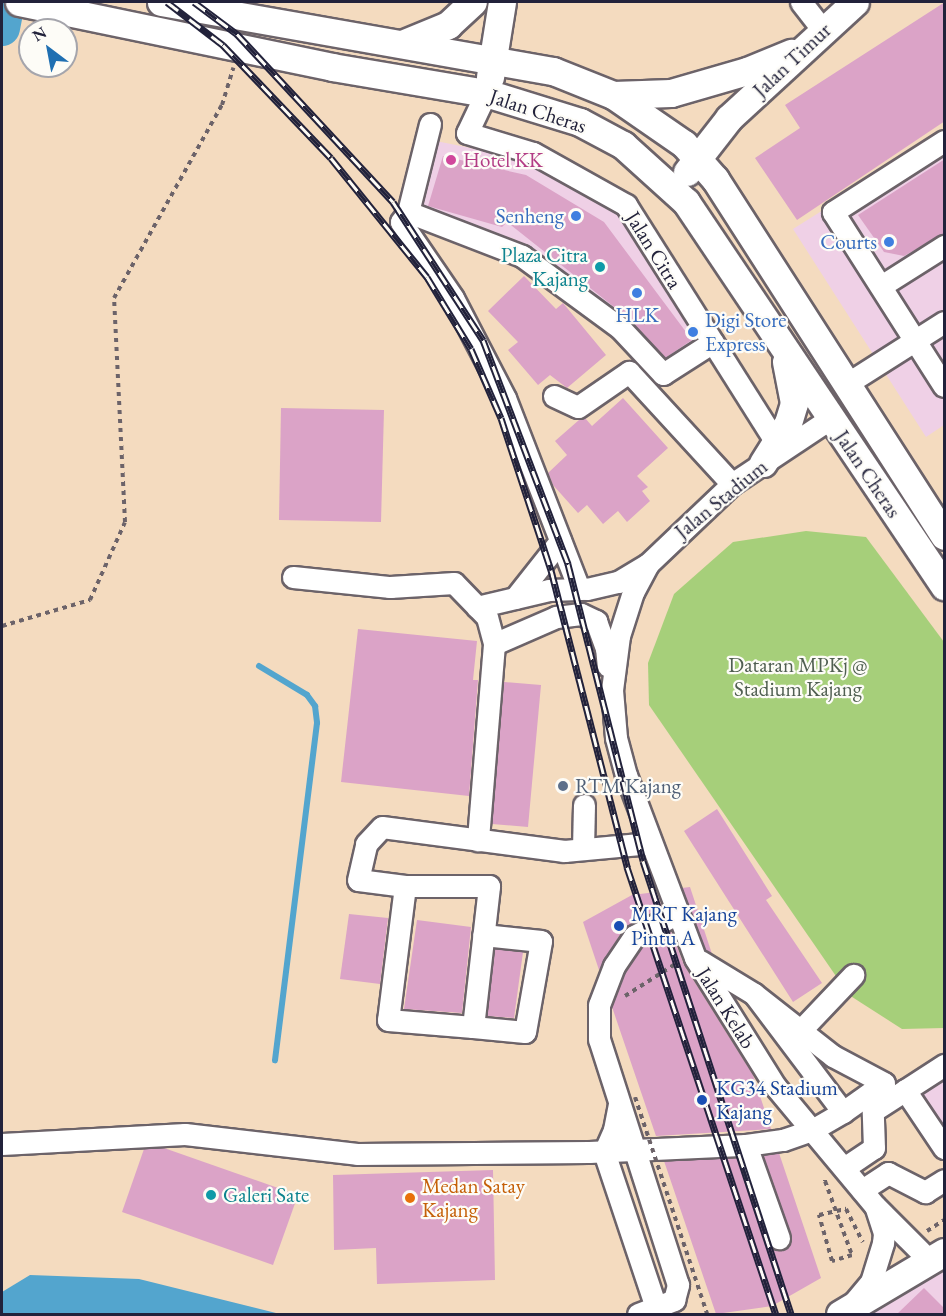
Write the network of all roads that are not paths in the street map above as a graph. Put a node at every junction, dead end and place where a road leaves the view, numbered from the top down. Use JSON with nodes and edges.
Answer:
{"nodes":[{"id":1,"x":161,"y":2,"type":"edge"},
{"id":2,"x":473,"y":2,"type":"edge"},
{"id":3,"x":502,"y":2,"type":"edge"},
{"id":4,"x":801,"y":2,"type":"edge"},
{"id":5,"x":855,"y":2,"type":"edge"},
{"id":6,"x":25,"y":3,"type":"edge"},
{"id":7,"x":816,"y":38,"type":"junction"},
{"id":8,"x":402,"y":44,"type":"junction"},
{"id":9,"x":493,"y":61,"type":"junction"},
{"id":10,"x":486,"y":93,"type":"junction"},
{"id":11,"x":613,"y":95,"type":"junction"},
{"id":12,"x":430,"y":124,"type":"dead end"},
{"id":13,"x":945,"y":141,"type":"edge"},
{"id":14,"x":692,"y":152,"type":"junction"},
{"id":15,"x":664,"y":180,"type":"junction"},
{"id":16,"x":408,"y":212,"type":"junction"},
{"id":17,"x":945,"y":246,"type":"edge"},
{"id":18,"x":881,"y":286,"type":"junction"},
{"id":19,"x":945,"y":322,"type":"edge"},
{"id":20,"x":915,"y":341,"type":"junction"},
{"id":21,"x":712,"y":342,"type":"junction"},
{"id":22,"x":781,"y":344,"type":"junction"},
{"id":23,"x":848,"y":383,"type":"junction"},
{"id":24,"x":945,"y":386,"type":"edge"},
{"id":25,"x":554,"y":396,"type":"dead end"},
{"id":26,"x":831,"y":418,"type":"junction"},
{"id":27,"x":770,"y":452,"type":"junction"},
{"id":28,"x":732,"y":484,"type":"junction"},
{"id":29,"x":945,"y":536,"type":"edge"},
{"id":30,"x":560,"y":541,"type":"junction"},
{"id":31,"x":648,"y":564,"type":"junction"},
{"id":32,"x":293,"y":578,"type":"dead end"},
{"id":33,"x":945,"y":586,"type":"edge"},
{"id":34,"x":579,"y":589,"type":"junction"},
{"id":35,"x":515,"y":598,"type":"junction"},
{"id":36,"x":477,"y":607,"type":"junction"},
{"id":37,"x":494,"y":644,"type":"junction"},
{"id":38,"x":612,"y":690,"type":"junction"},
{"id":39,"x":584,"y":806,"type":"dead end"},
{"id":40,"x":478,"y":840,"type":"junction"},
{"id":41,"x":651,"y":843,"type":"junction"},
{"id":42,"x":583,"y":849,"type":"junction"},
{"id":43,"x":405,"y":886,"type":"junction"},
{"id":44,"x":678,"y":913,"type":"junction"},
{"id":45,"x":483,"y":936,"type":"junction"},
{"id":46,"x":694,"y":955,"type":"junction"},
{"id":47,"x":853,"y":975,"type":"dead end"},
{"id":48,"x":754,"y":994,"type":"junction"},
{"id":49,"x":473,"y":1027,"type":"junction"},
{"id":50,"x":799,"y":1032,"type":"junction"},
{"id":51,"x":945,"y":1065,"type":"edge"},
{"id":52,"x":905,"y":1090,"type":"junction"},
{"id":53,"x":627,"y":1101,"type":"junction"},
{"id":54,"x":843,"y":1112,"type":"junction"},
{"id":55,"x":812,"y":1130,"type":"junction"},
{"id":56,"x":2,"y":1144,"type":"edge"},
{"id":57,"x":746,"y":1145,"type":"junction"},
{"id":58,"x":635,"y":1148,"type":"junction"},
{"id":59,"x":945,"y":1148,"type":"edge"},
{"id":60,"x":604,"y":1152,"type":"junction"},
{"id":61,"x":844,"y":1168,"type":"junction"},
{"id":62,"x":945,"y":1180,"type":"edge"},
{"id":63,"x":868,"y":1198,"type":"junction"},
{"id":64,"x":779,"y":1238,"type":"dead end"},
{"id":65,"x":940,"y":1263,"type":"edge"},
{"id":66,"x":647,"y":1311,"type":"edge"},
{"id":67,"x":845,"y":1311,"type":"edge"}],
"edges":[{"from":1,"to":8,"type":"main road","name":"Jalan Cheras"},
{"from":2,"to":8,"type":"main road"},
{"from":3,"to":9,"type":"main road"},
{"from":4,"to":7,"type":"street"},
{"from":5,"to":7,"type":"main road","name":"Jalan Timur"},
{"from":6,"to":10,"type":"main road","name":"Jalan Cheras"},
{"from":7,"to":11,"type":"main road"},
{"from":7,"to":14,"type":"main road","name":"Jalan Timur"},
{"from":8,"to":9,"type":"main road","name":"Jalan Cheras"},
{"from":9,"to":10,"type":"main road"},
{"from":9,"to":11,"type":"main road","name":"Jalan Cheras"},
{"from":10,"to":15,"type":"main road","name":"Jalan Cheras"},
{"from":10,"to":21,"type":"street","name":"Jalan Citra"},
{"from":11,"to":14,"type":"main road","name":"Jalan Cheras"},
{"from":12,"to":16,"type":"street"},
{"from":13,"to":18,"type":"street"},
{"from":14,"to":15,"type":"main road","name":"Jalan Timur"},
{"from":14,"to":23,"type":"main road","name":"Jalan Cheras"},
{"from":15,"to":22,"type":"main road","name":"Jalan Cheras"},
{"from":16,"to":21,"type":"street"},
{"from":16,"to":30,"type":"street"},
{"from":17,"to":18,"type":"street"},
{"from":18,"to":20,"type":"street"},
{"from":19,"to":20,"type":"street"},
{"from":20,"to":23,"type":"street"},
{"from":20,"to":24,"type":"street"},
{"from":21,"to":27,"type":"street","name":"Jalan Citra"},
{"from":22,"to":26,"type":"main road","name":"Jalan Cheras"},
{"from":22,"to":27,"type":"main road"},
{"from":23,"to":29,"type":"main road","name":"Jalan Cheras"},
{"from":25,"to":28,"type":"street"},
{"from":26,"to":27,"type":"street","name":"Jalan Stadium"},
{"from":26,"to":33,"type":"main road","name":"Jalan Cheras"},
{"from":27,"to":28,"type":"street","name":"Jalan Stadium"},
{"from":28,"to":31,"type":"street","name":"Jalan Stadium"},
{"from":30,"to":34,"type":"street"},
{"from":30,"to":35,"type":"street"},
{"from":31,"to":34,"type":"street"},
{"from":31,"to":38,"type":"street","name":"Jalan Stadium"},
{"from":32,"to":36,"type":"street"},
{"from":34,"to":35,"type":"street"},
{"from":35,"to":36,"type":"street"},
{"from":36,"to":37,"type":"street"},
{"from":37,"to":38,"type":"street"},
{"from":37,"to":40,"type":"street"},
{"from":38,"to":41,"type":"street","name":"Jalan Stadium"},
{"from":39,"to":42,"type":"street"},
{"from":40,"to":42,"type":"street"},
{"from":40,"to":43,"type":"street"},
{"from":41,"to":42,"type":"street"},
{"from":41,"to":44,"type":"street","name":"Jalan Kelab"},
{"from":43,"to":45,"type":"street"},
{"from":43,"to":49,"type":"street"},
{"from":44,"to":46,"type":"street","name":"Jalan Kelab"},
{"from":44,"to":53,"type":"street"},
{"from":45,"to":49,"type":"street"},
{"from":45,"to":49,"type":"street"},
{"from":46,"to":48,"type":"street"},
{"from":46,"to":55,"type":"street","name":"Jalan Kelab"},
{"from":47,"to":50,"type":"street"},
{"from":48,"to":50,"type":"street"},
{"from":48,"to":54,"type":"street"},
{"from":50,"to":54,"type":"street"},
{"from":51,"to":52,"type":"street"},
{"from":52,"to":59,"type":"street"},
{"from":52,"to":61,"type":"street"},
{"from":53,"to":58,"type":"street"},
{"from":53,"to":60,"type":"street"},
{"from":54,"to":55,"type":"street"},
{"from":55,"to":57,"type":"street"},
{"from":55,"to":61,"type":"street","name":"Jalan Kelab"},
{"from":56,"to":60,"type":"street"},
{"from":57,"to":58,"type":"street"},
{"from":57,"to":64,"type":"street"},
{"from":58,"to":60,"type":"street"},
{"from":58,"to":66,"type":"street"},
{"from":60,"to":66,"type":"street"},
{"from":61,"to":63,"type":"street","name":"Jalan Kelab"},
{"from":62,"to":63,"type":"street"},
{"from":63,"to":65,"type":"street","name":"Jalan Kelab"},
{"from":63,"to":67,"type":"street"},
{"from":65,"to":67,"type":"main road"}]}
